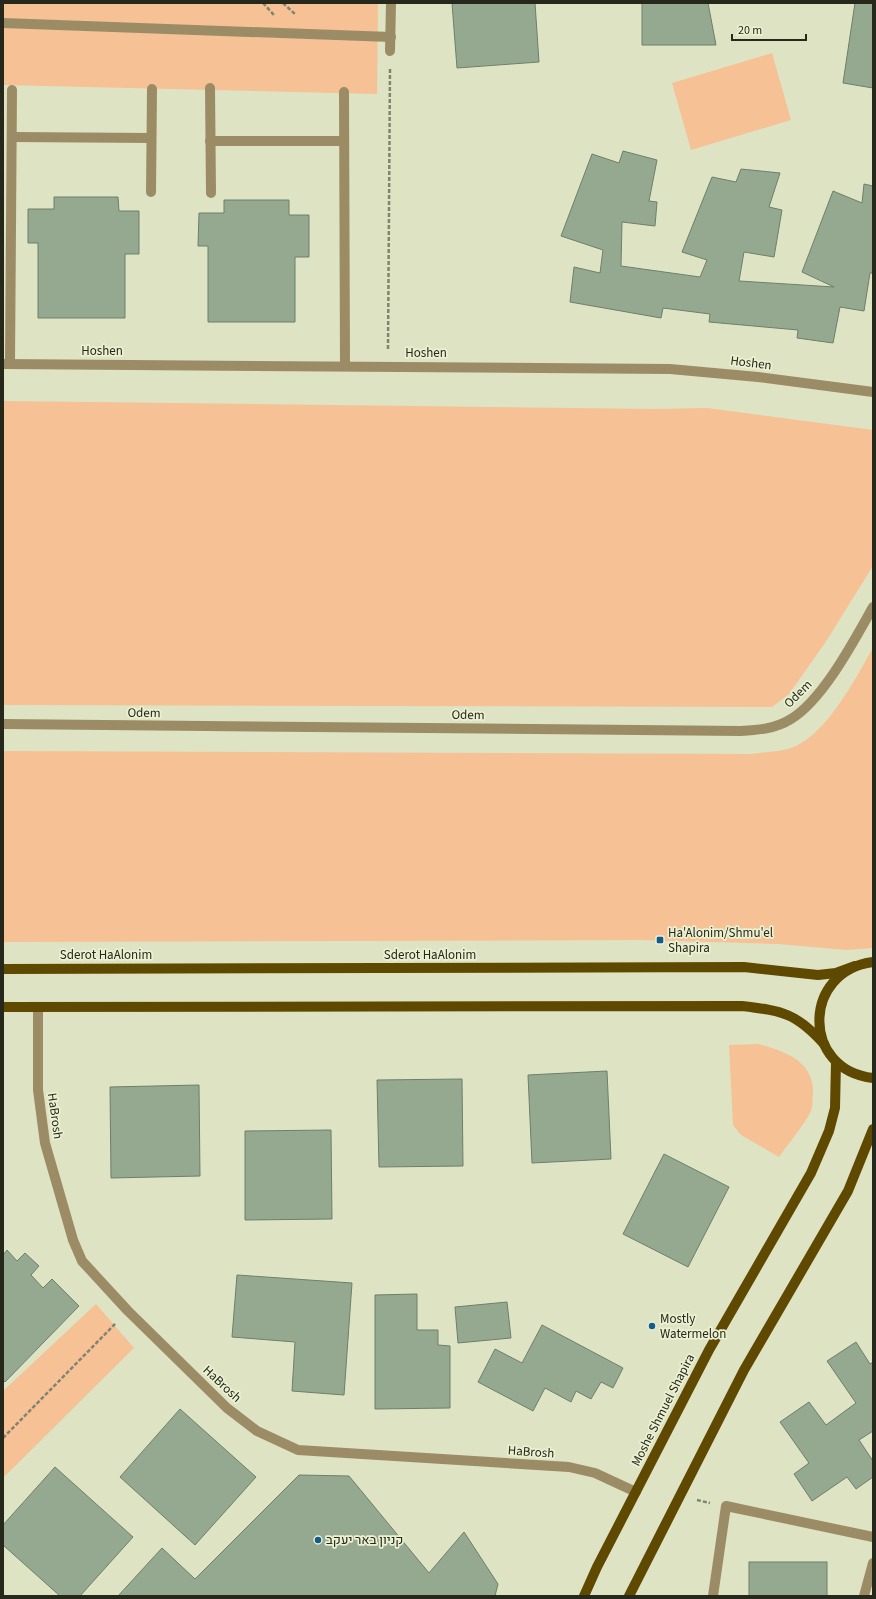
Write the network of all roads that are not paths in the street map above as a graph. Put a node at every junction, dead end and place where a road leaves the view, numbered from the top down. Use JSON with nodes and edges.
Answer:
{"nodes":[{"id":1,"x":391,"y":3,"type":"edge"},
{"id":2,"x":3,"y":23,"type":"edge"},
{"id":3,"x":390,"y":37,"type":"junction"},
{"id":4,"x":390,"y":51,"type":"road end"},
{"id":5,"x":210,"y":88,"type":"dead end"},
{"id":6,"x":152,"y":89,"type":"dead end"},
{"id":7,"x":12,"y":90,"type":"dead end"},
{"id":8,"x":344,"y":92,"type":"dead end"},
{"id":9,"x":12,"y":137,"type":"junction"},
{"id":10,"x":151,"y":138,"type":"junction"},
{"id":11,"x":210,"y":141,"type":"junction"},
{"id":12,"x":344,"y":141,"type":"junction"},
{"id":13,"x":151,"y":192,"type":"dead end"},
{"id":14,"x":211,"y":193,"type":"dead end"},
{"id":15,"x":6,"y":364,"type":"edge"},
{"id":16,"x":345,"y":366,"type":"junction"},
{"id":17,"x":848,"y":390,"type":"junction"},
{"id":18,"x":873,"y":392,"type":"edge"},
{"id":19,"x":873,"y":399,"type":"edge"},
{"id":20,"x":873,"y":607,"type":"edge"},
{"id":21,"x":3,"y":724,"type":"edge"},
{"id":22,"x":873,"y":962,"type":"edge"},
{"id":23,"x":855,"y":966,"type":"junction"},
{"id":24,"x":3,"y":969,"type":"edge"},
{"id":25,"x":3,"y":1007,"type":"edge"},
{"id":26,"x":38,"y":1008,"type":"junction"},
{"id":27,"x":824,"y":1044,"type":"junction"},
{"id":28,"x":836,"y":1062,"type":"junction"},
{"id":29,"x":873,"y":1078,"type":"edge"},
{"id":30,"x":873,"y":1129,"type":"edge"},
{"id":31,"x":636,"y":1492,"type":"junction"},
{"id":32,"x":873,"y":1537,"type":"edge"},
{"id":33,"x":873,"y":1563,"type":"edge"},
{"id":34,"x":584,"y":1596,"type":"edge"},
{"id":35,"x":629,"y":1596,"type":"edge"},
{"id":36,"x":713,"y":1596,"type":"edge"},
{"id":37,"x":864,"y":1596,"type":"edge"}],
"edges":[{"from":1,"to":3,"type":"street"},
{"from":2,"to":3,"type":"street"},
{"from":3,"to":4,"type":"street"},
{"from":5,"to":11,"type":"street"},
{"from":6,"to":10,"type":"street"},
{"from":7,"to":9,"type":"street"},
{"from":8,"to":12,"type":"street"},
{"from":9,"to":10,"type":"street"},
{"from":9,"to":15,"type":"street"},
{"from":10,"to":13,"type":"street"},
{"from":11,"to":12,"type":"street"},
{"from":11,"to":14,"type":"street"},
{"from":12,"to":16,"type":"street"},
{"from":15,"to":16,"type":"street","name":"Hoshen"},
{"from":16,"to":17,"type":"street","name":"Hoshen"},
{"from":17,"to":18,"type":"street","name":"Hoshen"},
{"from":17,"to":19,"type":"street","name":"Hoshen"},
{"from":20,"to":21,"type":"street","name":"Odem"},
{"from":22,"to":23,"type":"main road"},
{"from":23,"to":24,"type":"main road","name":"Sderot HaAlonim"},
{"from":23,"to":27,"type":"main road"},
{"from":25,"to":26,"type":"main road"},
{"from":26,"to":27,"type":"main road"},
{"from":26,"to":31,"type":"street","name":"HaBrosh"},
{"from":27,"to":28,"type":"main road"},
{"from":28,"to":29,"type":"main road"},
{"from":28,"to":31,"type":"main road","name":"Moshe Shmuel Shapira"},
{"from":30,"to":35,"type":"main road"},
{"from":31,"to":34,"type":"main road","name":"Moshe Shmuel Shapira"},
{"from":32,"to":36,"type":"street"},
{"from":33,"to":37,"type":"street"}]}
